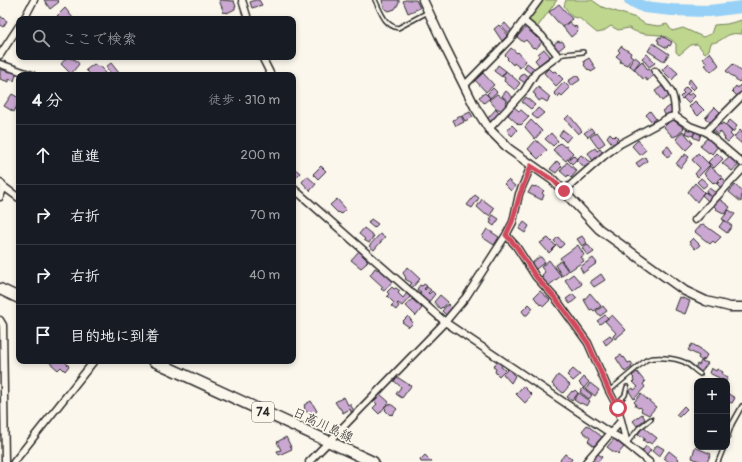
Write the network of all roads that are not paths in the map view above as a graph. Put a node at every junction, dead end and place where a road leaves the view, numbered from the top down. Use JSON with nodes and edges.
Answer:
{"nodes":[{"id":1,"x":34,"y":0,"type":"edge"},
{"id":2,"x":242,"y":0,"type":"edge"},
{"id":3,"x":375,"y":0,"type":"edge"},
{"id":4,"x":423,"y":0,"type":"edge"},
{"id":5,"x":539,"y":0,"type":"edge"},
{"id":6,"x":428,"y":12,"type":"junction"},
{"id":7,"x":26,"y":16,"type":"edge"},
{"id":8,"x":247,"y":16,"type":"edge"},
{"id":9,"x":524,"y":21,"type":"junction"},
{"id":10,"x":16,"y":31,"type":"edge"},
{"id":11,"x":583,"y":52,"type":"dead end"},
{"id":12,"x":0,"y":55,"type":"edge"},
{"id":13,"x":558,"y":56,"type":"junction"},
{"id":14,"x":264,"y":60,"type":"edge"},
{"id":15,"x":0,"y":64,"type":"edge"},
{"id":16,"x":655,"y":71,"type":"dead end"},
{"id":17,"x":23,"y":72,"type":"edge"},
{"id":18,"x":270,"y":72,"type":"edge"},
{"id":19,"x":464,"y":86,"type":"junction"},
{"id":20,"x":742,"y":96,"type":"edge"},
{"id":21,"x":675,"y":116,"type":"junction"},
{"id":22,"x":489,"y":129,"type":"junction"},
{"id":23,"x":706,"y":132,"type":"junction"},
{"id":24,"x":742,"y":163,"type":"edge"},
{"id":25,"x":531,"y":166,"type":"junction"},
{"id":26,"x":742,"y":170,"type":"edge"},
{"id":27,"x":2,"y":185,"type":"edge"},
{"id":28,"x":296,"y":191,"type":"edge"},
{"id":29,"x":564,"y":191,"type":"junction"},
{"id":30,"x":16,"y":196,"type":"edge"},
{"id":31,"x":0,"y":197,"type":"edge"},
{"id":32,"x":695,"y":220,"type":"dead end"},
{"id":33,"x":506,"y":235,"type":"junction"},
{"id":34,"x":0,"y":289,"type":"edge"},
{"id":35,"x":16,"y":297,"type":"edge"},
{"id":36,"x":742,"y":307,"type":"edge"},
{"id":37,"x":0,"y":320,"type":"edge"},
{"id":38,"x":445,"y":322,"type":"junction"},
{"id":39,"x":92,"y":364,"type":"edge"},
{"id":40,"x":160,"y":364,"type":"edge"},
{"id":41,"x":700,"y":374,"type":"dead end"},
{"id":42,"x":627,"y":387,"type":"dead end"},
{"id":43,"x":609,"y":391,"type":"junction"},
{"id":44,"x":616,"y":405,"type":"junction"},
{"id":45,"x":742,"y":406,"type":"edge"},
{"id":46,"x":651,"y":419,"type":"dead end"},
{"id":47,"x":621,"y":421,"type":"junction"},
{"id":48,"x":730,"y":430,"type":"edge"},
{"id":49,"x":610,"y":433,"type":"junction"},
{"id":50,"x":329,"y":442,"type":"junction"},
{"id":51,"x":626,"y":444,"type":"junction"},
{"id":52,"x":723,"y":450,"type":"edge"},
{"id":53,"x":5,"y":462,"type":"edge"},
{"id":54,"x":14,"y":462,"type":"edge"},
{"id":55,"x":309,"y":462,"type":"edge"},
{"id":56,"x":373,"y":462,"type":"edge"},
{"id":57,"x":586,"y":462,"type":"edge"},
{"id":58,"x":649,"y":462,"type":"edge"},
{"id":59,"x":718,"y":462,"type":"edge"}],
"edges":[{"from":1,"to":7,"type":"street"},
{"from":2,"to":8,"type":"street"},
{"from":3,"to":6,"type":"lane"},
{"from":4,"to":6,"type":"street"},
{"from":5,"to":9,"type":"street"},
{"from":6,"to":19,"type":"street"},
{"from":9,"to":13,"type":"street"},
{"from":9,"to":19,"type":"street"},
{"from":10,"to":12,"type":"street"},
{"from":11,"to":13,"type":"lane"},
{"from":13,"to":22,"type":"street"},
{"from":14,"to":18,"type":"street"},
{"from":15,"to":17,"type":"street"},
{"from":16,"to":21,"type":"street"},
{"from":19,"to":22,"type":"street"},
{"from":20,"to":23,"type":"street"},
{"from":21,"to":23,"type":"street"},
{"from":21,"to":29,"type":"street"},
{"from":22,"to":25,"type":"street"},
{"from":23,"to":24,"type":"street"},
{"from":25,"to":29,"type":"street"},
{"from":25,"to":33,"type":"street"},
{"from":26,"to":32,"type":"street"},
{"from":27,"to":30,"type":"street"},
{"from":27,"to":31,"type":"street"},
{"from":28,"to":38,"type":"street"},
{"from":29,"to":36,"type":"street"},
{"from":33,"to":38,"type":"street"},
{"from":33,"to":43,"type":"street"},
{"from":34,"to":35,"type":"main road"},
{"from":37,"to":53,"type":"street"},
{"from":38,"to":49,"type":"street"},
{"from":38,"to":50,"type":"street"},
{"from":39,"to":54,"type":"street"},
{"from":40,"to":50,"type":"main road","name":"日高川島線","number":"74"},
{"from":41,"to":43,"type":"lane"},
{"from":42,"to":44,"type":"lane"},
{"from":43,"to":44,"type":"street"},
{"from":44,"to":47,"type":"street"},
{"from":45,"to":48,"type":"lane"},
{"from":46,"to":51,"type":"lane"},
{"from":47,"to":49,"type":"street"},
{"from":47,"to":51,"type":"street"},
{"from":49,"to":51,"type":"street"},
{"from":49,"to":57,"type":"street"},
{"from":50,"to":55,"type":"street"},
{"from":50,"to":56,"type":"main road","name":"日高川島線","number":"74"},
{"from":51,"to":58,"type":"street"},
{"from":52,"to":59,"type":"lane"}]}
